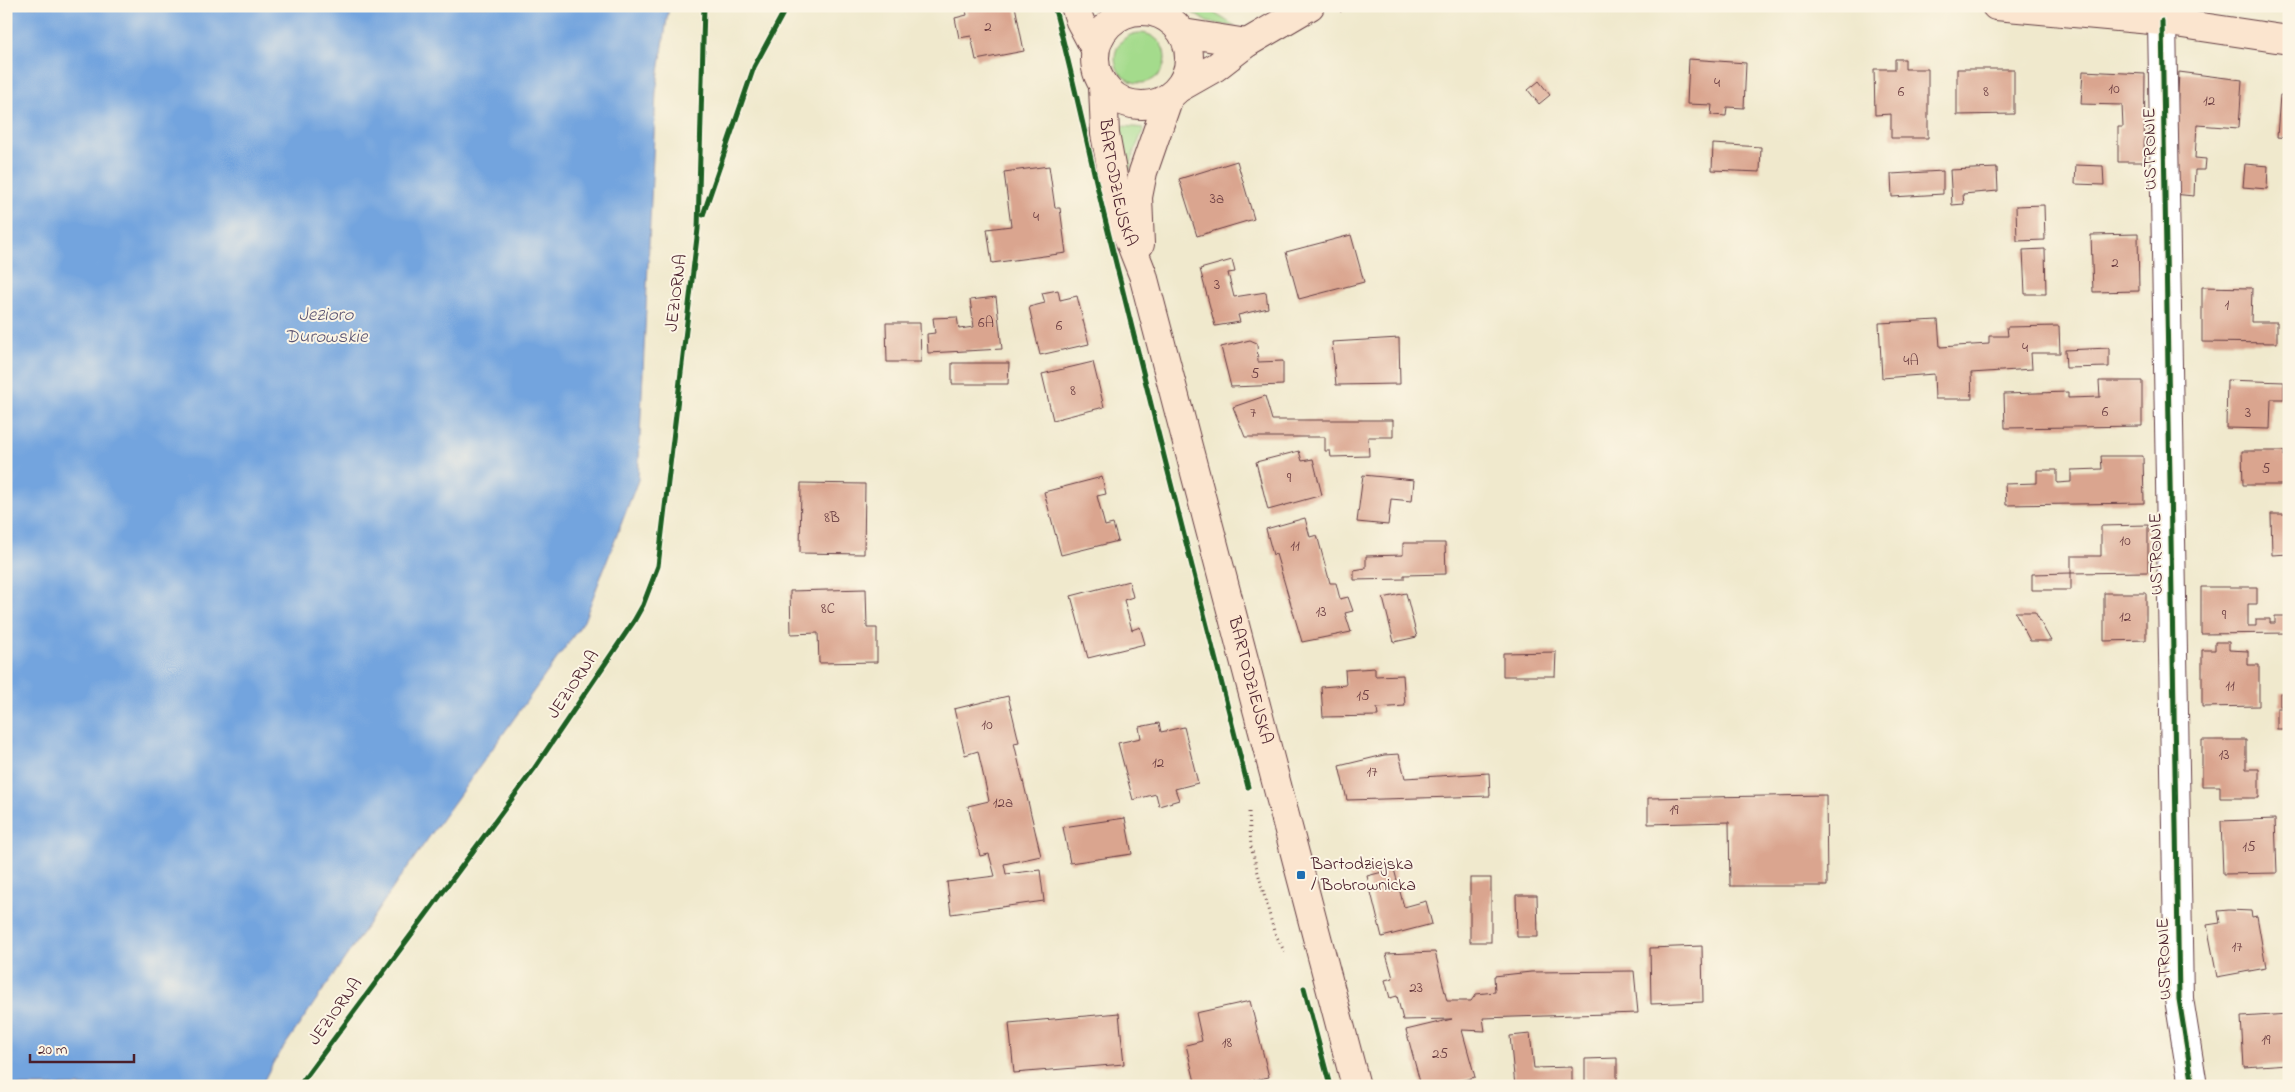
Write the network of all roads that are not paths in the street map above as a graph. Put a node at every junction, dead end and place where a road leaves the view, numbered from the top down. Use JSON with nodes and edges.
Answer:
{"nodes":[{"id":1,"x":1075,"y":6,"type":"edge"},
{"id":2,"x":1310,"y":6,"type":"edge"},
{"id":3,"x":1996,"y":6,"type":"edge"},
{"id":4,"x":1154,"y":9,"type":"edge"},
{"id":5,"x":2162,"y":21,"type":"junction"},
{"id":6,"x":1183,"y":33,"type":"junction"},
{"id":7,"x":2289,"y":40,"type":"edge"},
{"id":8,"x":1248,"y":43,"type":"junction"},
{"id":9,"x":1095,"y":49,"type":"junction"},
{"id":10,"x":1103,"y":86,"type":"junction"},
{"id":11,"x":1174,"y":92,"type":"junction"},
{"id":12,"x":1142,"y":275,"type":"junction"},
{"id":13,"x":1356,"y":1086,"type":"edge"},
{"id":14,"x":2193,"y":1086,"type":"edge"}],
"edges":[{"from":1,"to":9,"type":"street"},
{"from":2,"to":8,"type":"street"},
{"from":3,"to":5,"type":"street"},
{"from":4,"to":6,"type":"street"},
{"from":4,"to":9,"type":"street"},
{"from":5,"to":7,"type":"street"},
{"from":5,"to":14,"type":"street","name":"USTRONIE"},
{"from":6,"to":8,"type":"street"},
{"from":6,"to":11,"type":"street"},
{"from":8,"to":11,"type":"street"},
{"from":9,"to":10,"type":"street"},
{"from":10,"to":11,"type":"street"},
{"from":10,"to":12,"type":"street","name":"BARTODZIEJSKA"},
{"from":11,"to":12,"type":"street","name":"BARTODZIEJSKA"},
{"from":12,"to":13,"type":"street","name":"BARTODZIEJSKA"}]}
